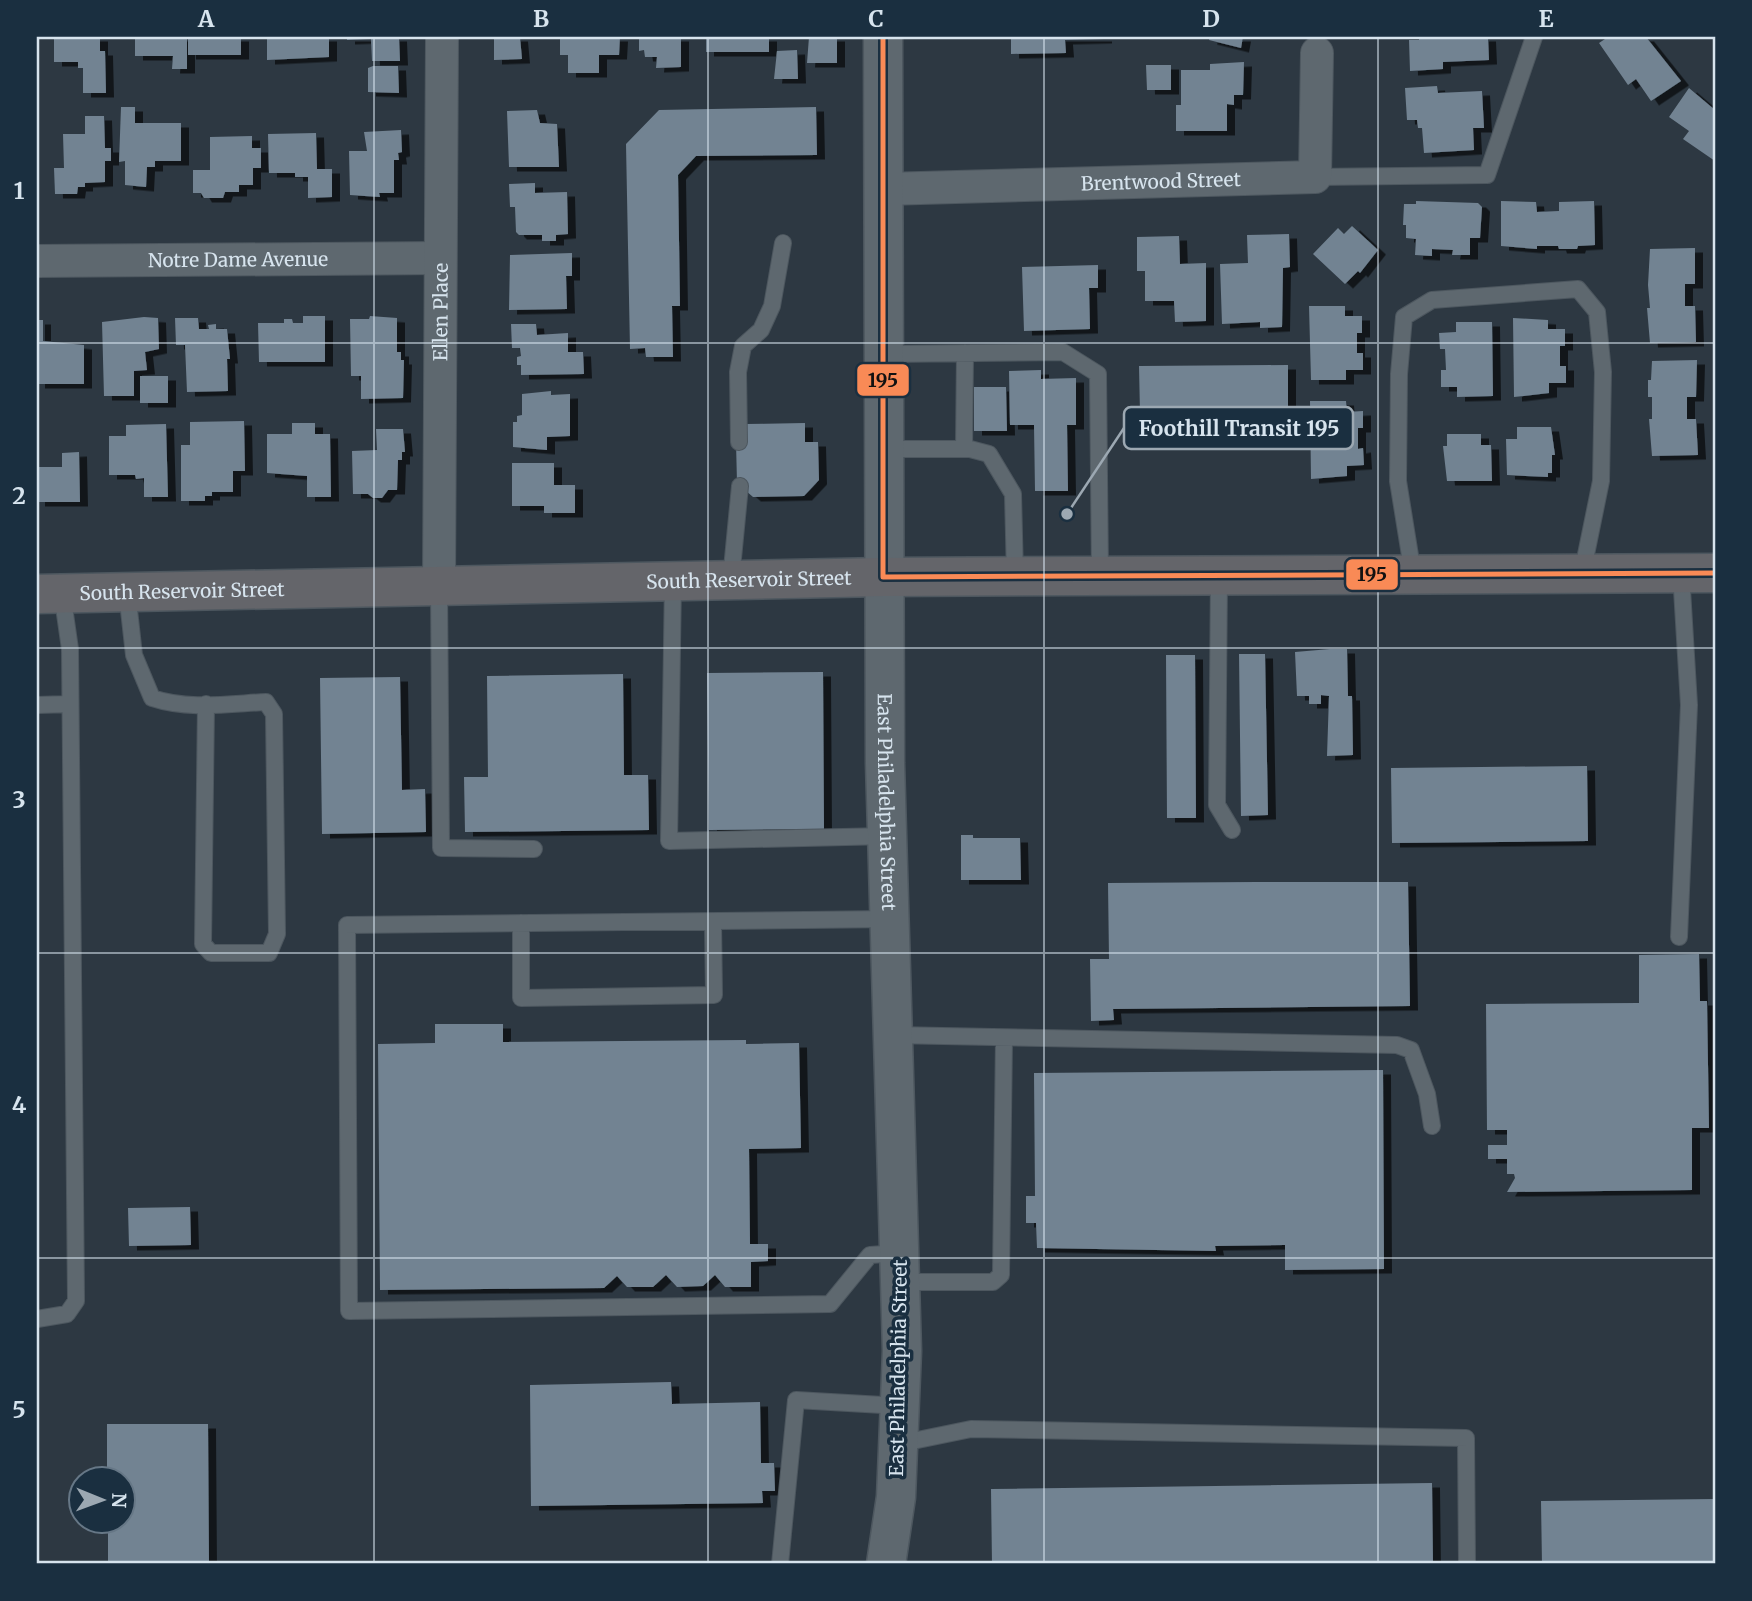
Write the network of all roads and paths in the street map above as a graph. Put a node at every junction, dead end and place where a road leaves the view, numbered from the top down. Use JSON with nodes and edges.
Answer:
{"nodes":[{"id":1,"x":442,"y":37,"type":"edge"},
{"id":2,"x":883,"y":37,"type":"edge"},
{"id":3,"x":1534,"y":37,"type":"edge"},
{"id":4,"x":1317,"y":53,"type":"dead end"},
{"id":5,"x":1315,"y":177,"type":"junction"},
{"id":6,"x":885,"y":189,"type":"junction"},
{"id":7,"x":783,"y":243,"type":"dead end"},
{"id":8,"x":439,"y":258,"type":"junction"},
{"id":9,"x":37,"y":261,"type":"edge"},
{"id":10,"x":965,"y":353,"type":"junction"},
{"id":11,"x":884,"y":354,"type":"junction"},
{"id":12,"x":739,"y":442,"type":"dead end"},
{"id":13,"x":884,"y":449,"type":"junction"},
{"id":14,"x":964,"y":449,"type":"junction"},
{"id":15,"x":740,"y":486,"type":"dead end"},
{"id":16,"x":1698,"y":573,"type":"edge"},
{"id":17,"x":1413,"y":574,"type":"junction"},
{"id":18,"x":1582,"y":574,"type":"junction"},
{"id":19,"x":1219,"y":575,"type":"junction"},
{"id":20,"x":1015,"y":576,"type":"junction"},
{"id":21,"x":1100,"y":576,"type":"junction"},
{"id":22,"x":883,"y":577,"type":"junction"},
{"id":23,"x":731,"y":579,"type":"junction"},
{"id":24,"x":673,"y":580,"type":"junction"},
{"id":25,"x":439,"y":587,"type":"junction"},
{"id":26,"x":127,"y":592,"type":"junction"},
{"id":27,"x":49,"y":594,"type":"edge"},
{"id":28,"x":70,"y":704,"type":"junction"},
{"id":29,"x":206,"y":704,"type":"junction"},
{"id":30,"x":37,"y":705,"type":"edge"},
{"id":31,"x":1231,"y":830,"type":"dead end"},
{"id":32,"x":888,"y":836,"type":"junction"},
{"id":33,"x":534,"y":849,"type":"dead end"},
{"id":34,"x":890,"y":919,"type":"junction"},
{"id":35,"x":713,"y":922,"type":"junction"},
{"id":36,"x":521,"y":923,"type":"junction"},
{"id":37,"x":1679,"y":937,"type":"dead end"},
{"id":38,"x":893,"y":1035,"type":"junction"},
{"id":39,"x":1004,"y":1038,"type":"junction"},
{"id":40,"x":1432,"y":1126,"type":"dead end"},
{"id":41,"x":900,"y":1268,"type":"junction"},
{"id":42,"x":37,"y":1319,"type":"edge"},
{"id":43,"x":900,"y":1406,"type":"junction"},
{"id":44,"x":898,"y":1444,"type":"junction"},
{"id":45,"x":780,"y":1564,"type":"edge"},
{"id":46,"x":886,"y":1564,"type":"edge"},
{"id":47,"x":1467,"y":1564,"type":"edge"}],
"edges":[{"from":1,"to":8,"type":"street","name":"Ellen Place"},
{"from":2,"to":6,"type":"street","name":"East Philadelphia Street"},
{"from":3,"to":5,"type":"lane"},
{"from":4,"to":5,"type":"street"},
{"from":5,"to":6,"type":"street","name":"Brentwood Street"},
{"from":6,"to":11,"type":"street","name":"East Philadelphia Street"},
{"from":7,"to":12,"type":"lane"},
{"from":8,"to":9,"type":"street","name":"Notre Dame Avenue"},
{"from":8,"to":25,"type":"street","name":"Ellen Place"},
{"from":10,"to":11,"type":"lane"},
{"from":10,"to":14,"type":"lane"},
{"from":10,"to":21,"type":"lane"},
{"from":11,"to":13,"type":"street","name":"East Philadelphia Street"},
{"from":13,"to":14,"type":"lane"},
{"from":13,"to":22,"type":"street","name":"East Philadelphia Street"},
{"from":14,"to":20,"type":"lane"},
{"from":15,"to":23,"type":"lane"},
{"from":16,"to":18,"type":"main road","name":"South Reservoir Street"},
{"from":16,"to":37,"type":"lane"},
{"from":17,"to":18,"type":"main road","name":"South Reservoir Street"},
{"from":17,"to":18,"type":"lane"},
{"from":17,"to":19,"type":"main road","name":"South Reservoir Street"},
{"from":19,"to":21,"type":"main road","name":"South Reservoir Street"},
{"from":19,"to":31,"type":"lane"},
{"from":20,"to":21,"type":"main road","name":"South Reservoir Street"},
{"from":20,"to":22,"type":"main road","name":"South Reservoir Street"},
{"from":22,"to":23,"type":"main road","name":"South Reservoir Street"},
{"from":22,"to":32,"type":"street","name":"East Philadelphia Street"},
{"from":23,"to":24,"type":"main road","name":"South Reservoir Street"},
{"from":24,"to":25,"type":"main road","name":"South Reservoir Street"},
{"from":24,"to":32,"type":"lane"},
{"from":25,"to":26,"type":"main road","name":"South Reservoir Street"},
{"from":25,"to":33,"type":"lane"},
{"from":26,"to":27,"type":"main road","name":"South Reservoir Street"},
{"from":26,"to":29,"type":"lane"},
{"from":27,"to":28,"type":"lane"},
{"from":28,"to":30,"type":"lane"},
{"from":28,"to":42,"type":"lane"},
{"from":29,"to":29,"type":"lane"},
{"from":32,"to":34,"type":"street","name":"East Philadelphia Street"},
{"from":34,"to":35,"type":"lane"},
{"from":34,"to":38,"type":"street","name":"East Philadelphia Street"},
{"from":35,"to":36,"type":"lane"},
{"from":35,"to":36,"type":"lane"},
{"from":36,"to":41,"type":"lane"},
{"from":38,"to":39,"type":"lane"},
{"from":38,"to":41,"type":"street","name":"East Philadelphia Street"},
{"from":39,"to":40,"type":"lane"},
{"from":39,"to":41,"type":"lane"},
{"from":41,"to":43,"type":"street","name":"East Philadelphia Street"},
{"from":43,"to":44,"type":"street","name":"East Philadelphia Street"},
{"from":43,"to":45,"type":"lane"},
{"from":44,"to":46,"type":"street","name":"East Philadelphia Street"},
{"from":44,"to":47,"type":"lane"}]}
